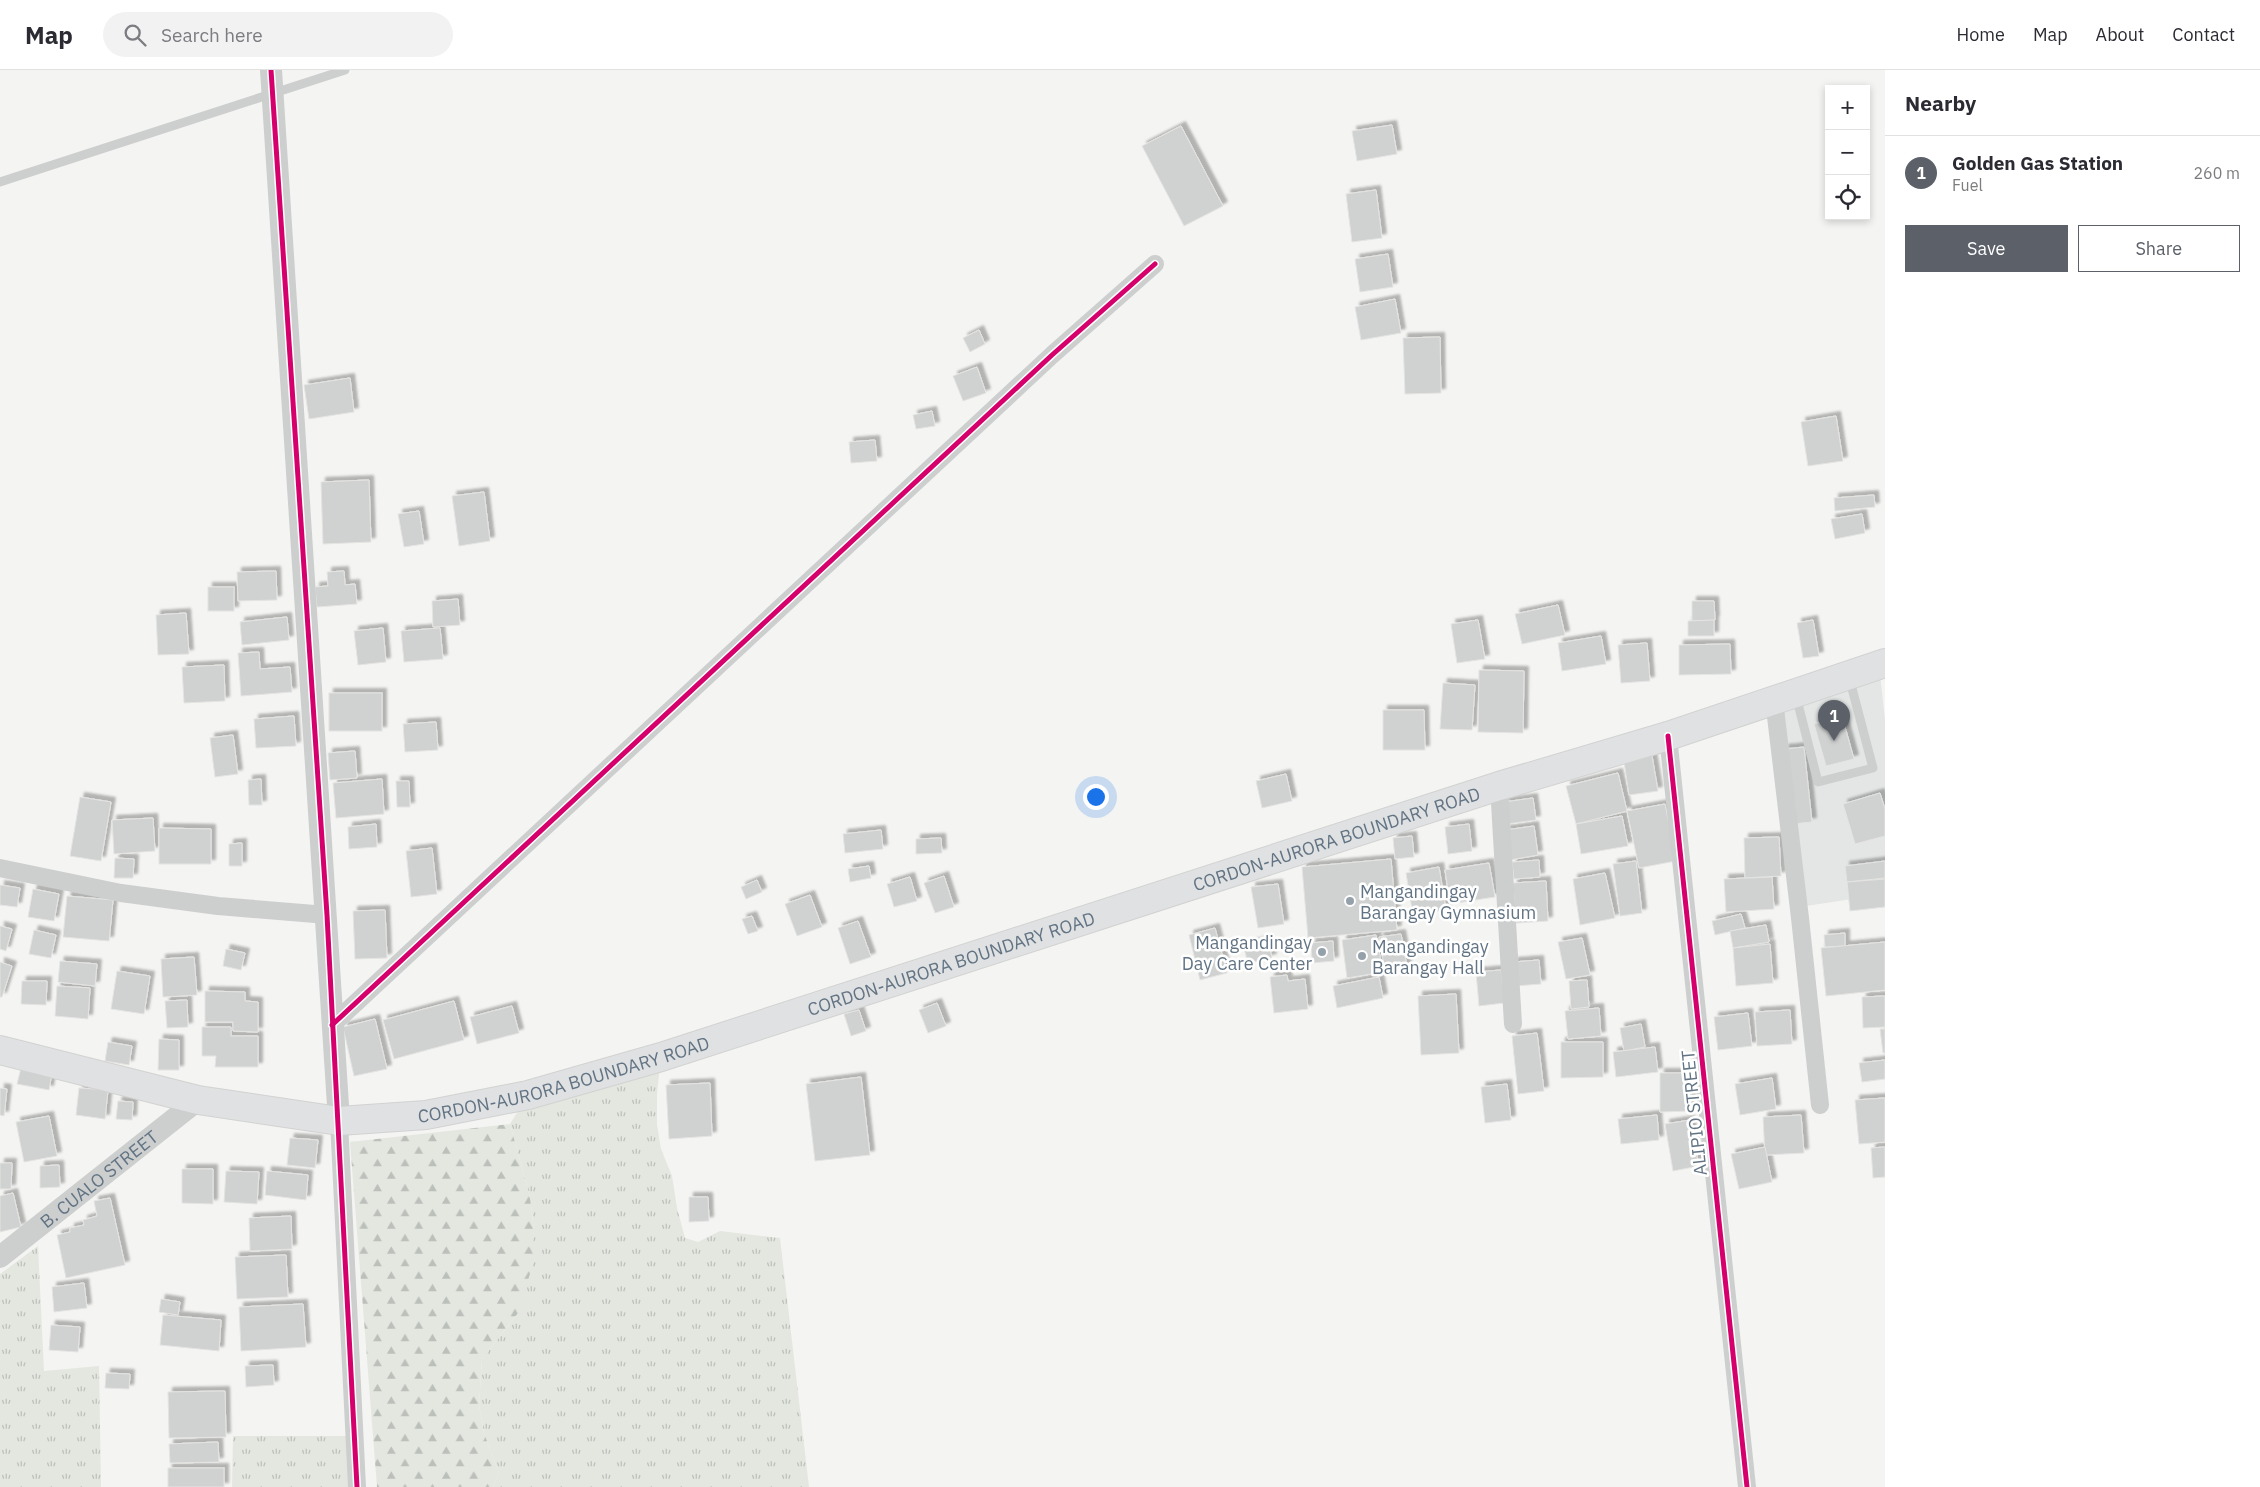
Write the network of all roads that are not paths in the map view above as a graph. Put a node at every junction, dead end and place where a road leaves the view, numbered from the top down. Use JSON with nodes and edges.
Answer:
{"nodes":[{"id":1,"x":271,"y":70,"type":"edge"},
{"id":2,"x":345,"y":70,"type":"edge"},
{"id":3,"x":272,"y":93,"type":"junction"},
{"id":4,"x":0,"y":182,"type":"edge"},
{"id":5,"x":1155,"y":264,"type":"dead end"},
{"id":6,"x":1885,"y":663,"type":"edge"},
{"id":7,"x":1849,"y":676,"type":"junction"},
{"id":8,"x":1785,"y":697,"type":"junction"},
{"id":9,"x":1668,"y":736,"type":"junction"},
{"id":10,"x":1499,"y":786,"type":"junction"},
{"id":11,"x":0,"y":868,"type":"edge"},
{"id":12,"x":327,"y":915,"type":"junction"},
{"id":13,"x":1512,"y":1024,"type":"dead end"},
{"id":14,"x":332,"y":1025,"type":"junction"},
{"id":15,"x":0,"y":1050,"type":"edge"},
{"id":16,"x":198,"y":1100,"type":"junction"},
{"id":17,"x":1820,"y":1105,"type":"dead end"},
{"id":18,"x":339,"y":1121,"type":"junction"},
{"id":19,"x":0,"y":1257,"type":"edge"},
{"id":20,"x":357,"y":1487,"type":"edge"},
{"id":21,"x":1747,"y":1487,"type":"edge"}],
"edges":[{"from":1,"to":3,"type":"street"},
{"from":2,"to":3,"type":"lane"},
{"from":3,"to":4,"type":"lane"},
{"from":3,"to":12,"type":"street"},
{"from":5,"to":14,"type":"street"},
{"from":6,"to":7,"type":"main road","name":"CORDON-AURORA BOUNDARY ROAD"},
{"from":7,"to":8,"type":"main road","name":"CORDON-AURORA BOUNDARY ROAD"},
{"from":7,"to":8,"type":"lane"},
{"from":8,"to":9,"type":"main road","name":"CORDON-AURORA BOUNDARY ROAD"},
{"from":8,"to":17,"type":"street"},
{"from":9,"to":10,"type":"main road","name":"CORDON-AURORA BOUNDARY ROAD"},
{"from":9,"to":21,"type":"street","name":"ALIPIO STREET"},
{"from":10,"to":13,"type":"street"},
{"from":10,"to":18,"type":"main road","name":"CORDON-AURORA BOUNDARY ROAD"},
{"from":11,"to":12,"type":"street"},
{"from":12,"to":14,"type":"street"},
{"from":14,"to":18,"type":"street"},
{"from":15,"to":16,"type":"main road","name":"CORDON-AURORA BOUNDARY ROAD"},
{"from":16,"to":18,"type":"main road","name":"CORDON-AURORA BOUNDARY ROAD"},
{"from":16,"to":19,"type":"street","name":"B. CUALO STREET"},
{"from":18,"to":20,"type":"street"}]}
